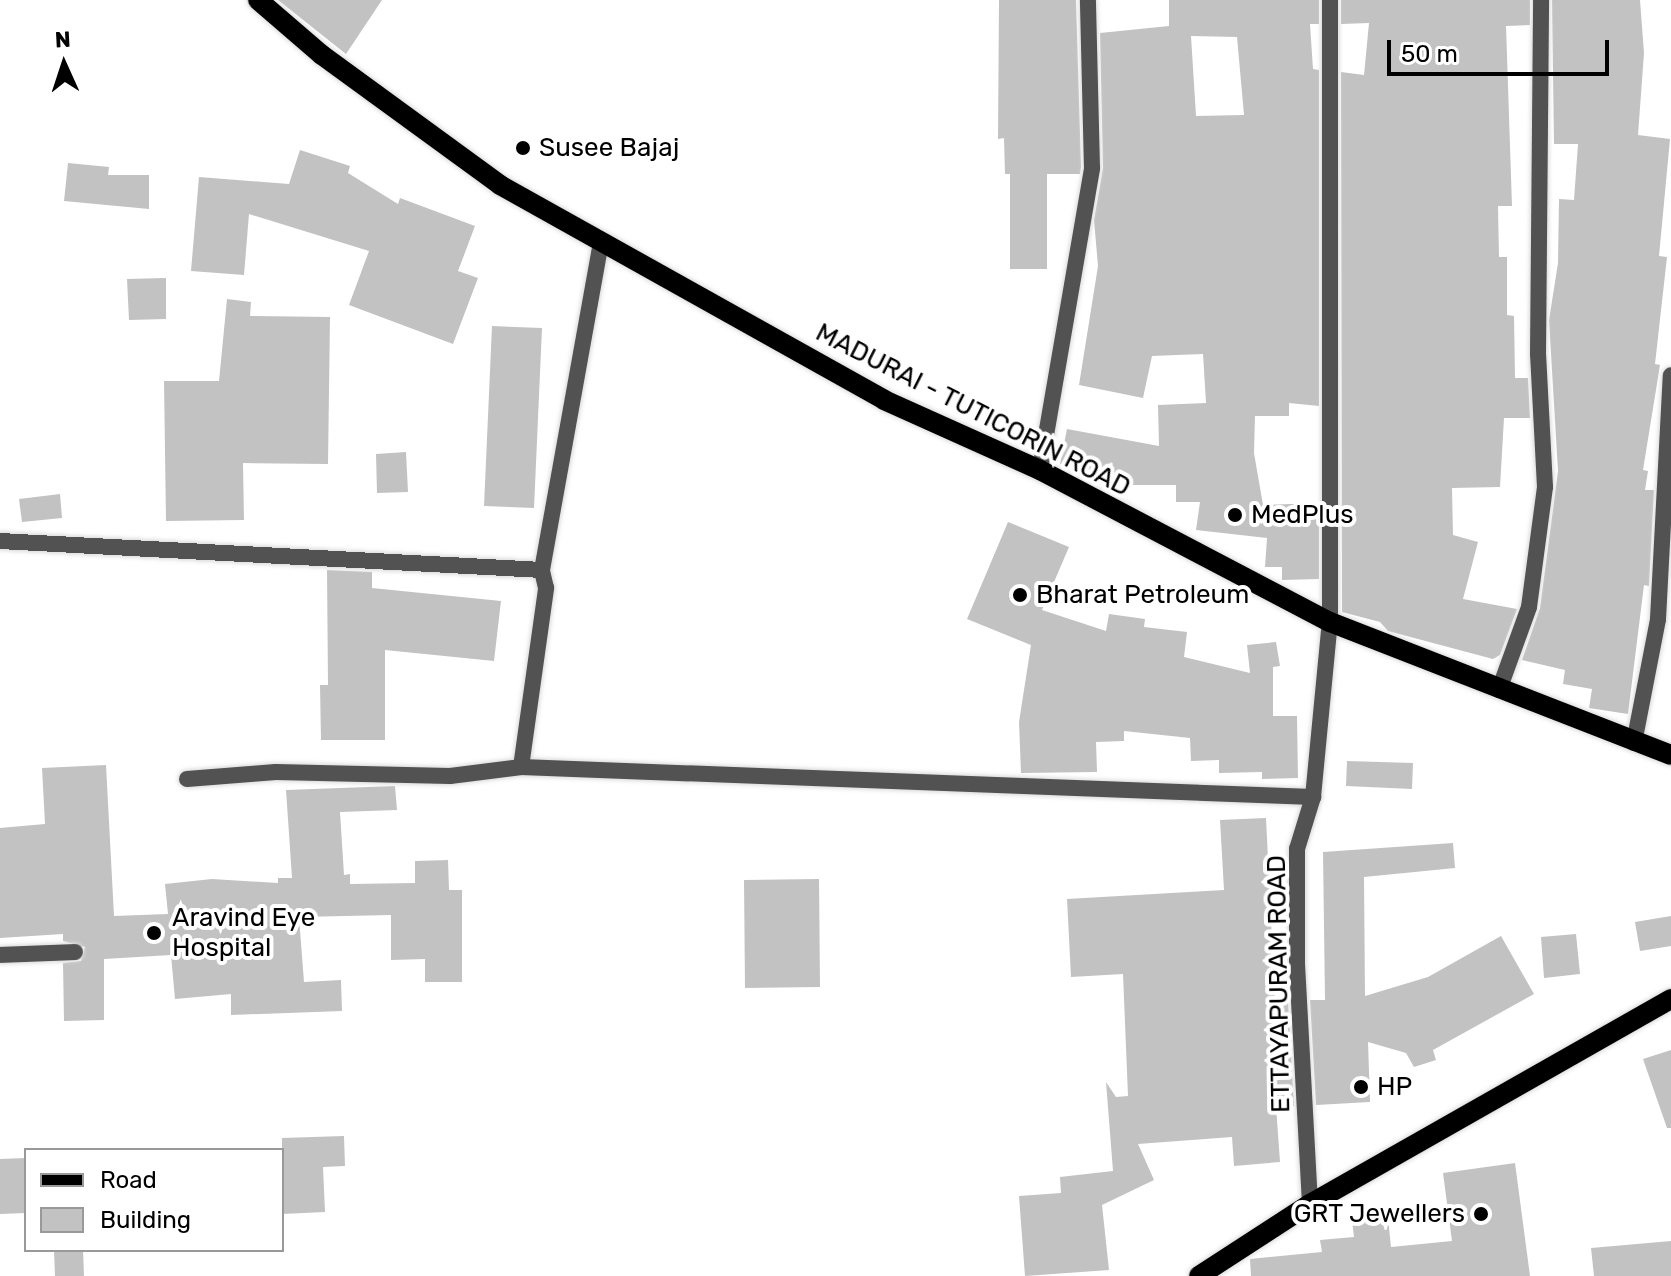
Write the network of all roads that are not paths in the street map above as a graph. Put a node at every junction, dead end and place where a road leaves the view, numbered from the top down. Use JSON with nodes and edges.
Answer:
{"nodes":[{"id":1,"x":258,"y":0,"type":"edge"},
{"id":2,"x":1088,"y":0,"type":"edge"},
{"id":3,"x":1330,"y":0,"type":"edge"},
{"id":4,"x":1541,"y":0,"type":"edge"},
{"id":5,"x":601,"y":241,"type":"junction"},
{"id":6,"x":1671,"y":375,"type":"edge"},
{"id":7,"x":1040,"y":470,"type":"junction"},
{"id":8,"x":0,"y":541,"type":"edge"},
{"id":9,"x":542,"y":570,"type":"junction"},
{"id":10,"x":1330,"y":622,"type":"junction"},
{"id":11,"x":1499,"y":690,"type":"junction"},
{"id":12,"x":1634,"y":743,"type":"junction"},
{"id":13,"x":1671,"y":755,"type":"edge"},
{"id":14,"x":521,"y":767,"type":"junction"},
{"id":15,"x":187,"y":779,"type":"dead end"},
{"id":16,"x":1313,"y":797,"type":"junction"},
{"id":17,"x":75,"y":952,"type":"dead end"},
{"id":18,"x":0,"y":955,"type":"edge"},
{"id":19,"x":1671,"y":999,"type":"edge"},
{"id":20,"x":1310,"y":1204,"type":"junction"},
{"id":21,"x":1205,"y":1274,"type":"edge"}],
"edges":[{"from":1,"to":5,"type":"main road","name":"MADURAI - TUTICORIN ROAD"},
{"from":2,"to":7,"type":"street"},
{"from":3,"to":10,"type":"street","name":"ETTAYAPURAM ROAD"},
{"from":4,"to":11,"type":"street"},
{"from":5,"to":7,"type":"main road","name":"MADURAI - TUTICORIN ROAD"},
{"from":5,"to":9,"type":"street"},
{"from":6,"to":12,"type":"street"},
{"from":7,"to":10,"type":"main road","name":"MADURAI - TUTICORIN ROAD"},
{"from":8,"to":9,"type":"street"},
{"from":9,"to":14,"type":"street"},
{"from":10,"to":11,"type":"main road","name":"MADURAI - TUTICORIN ROAD"},
{"from":10,"to":16,"type":"street","name":"ETTAYAPURAM ROAD"},
{"from":11,"to":12,"type":"main road","name":"MADURAI - TUTICORIN ROAD"},
{"from":12,"to":13,"type":"main road","name":"MADURAI - TUTICORIN ROAD"},
{"from":14,"to":15,"type":"street"},
{"from":14,"to":16,"type":"street"},
{"from":16,"to":20,"type":"street","name":"ETTAYAPURAM ROAD"},
{"from":17,"to":18,"type":"street"},
{"from":19,"to":20,"type":"main road"},
{"from":20,"to":21,"type":"main road"}]}
